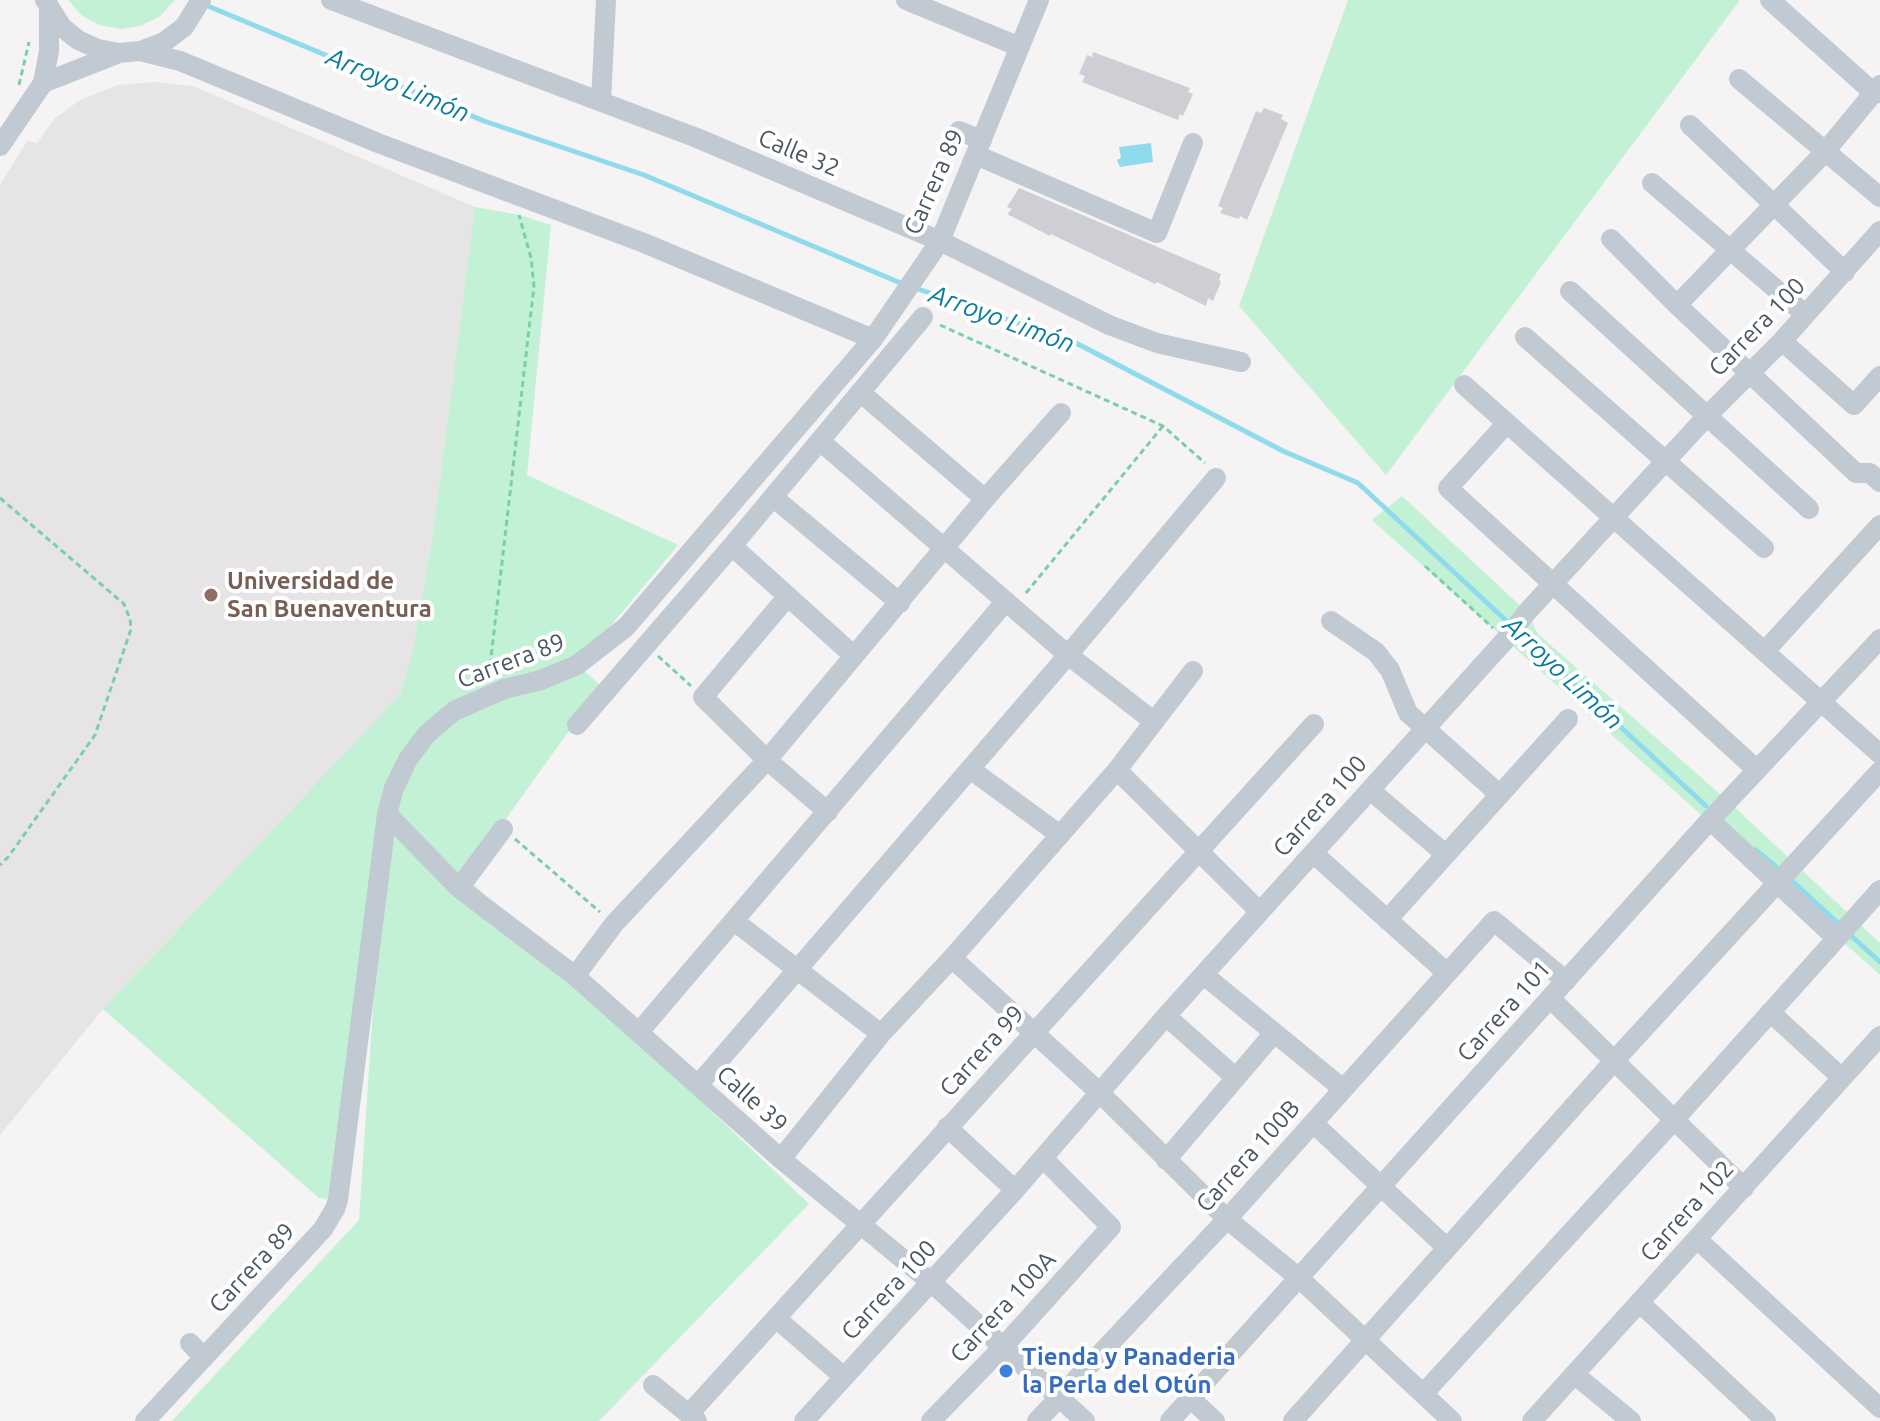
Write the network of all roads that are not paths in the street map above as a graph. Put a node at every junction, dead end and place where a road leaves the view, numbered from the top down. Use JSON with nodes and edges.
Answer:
{"nodes":[{"id":1,"x":201,"y":0,"type":"edge"},
{"id":2,"x":331,"y":0,"type":"edge"},
{"id":3,"x":606,"y":0,"type":"edge"},
{"id":4,"x":906,"y":0,"type":"edge"},
{"id":5,"x":1039,"y":0,"type":"edge"},
{"id":6,"x":1770,"y":0,"type":"edge"},
{"id":7,"x":47,"y":5,"type":"edge"},
{"id":8,"x":1020,"y":47,"type":"junction"},
{"id":9,"x":140,"y":51,"type":"junction"},
{"id":10,"x":119,"y":53,"type":"junction"},
{"id":11,"x":1739,"y":79,"type":"dead end"},
{"id":12,"x":43,"y":83,"type":"junction"},
{"id":13,"x":1877,"y":90,"type":"edge"},
{"id":14,"x":601,"y":101,"type":"junction"},
{"id":15,"x":1690,"y":125,"type":"dead end"},
{"id":16,"x":959,"y":131,"type":"dead end"},
{"id":17,"x":1193,"y":143,"type":"dead end"},
{"id":18,"x":0,"y":146,"type":"edge"},
{"id":19,"x":979,"y":148,"type":"junction"},
{"id":20,"x":1824,"y":153,"type":"junction"},
{"id":21,"x":1652,"y":183,"type":"dead end"},
{"id":22,"x":1880,"y":197,"type":"edge"},
{"id":23,"x":1775,"y":204,"type":"junction"},
{"id":24,"x":1880,"y":231,"type":"edge"},
{"id":25,"x":1611,"y":239,"type":"dead end"},
{"id":26,"x":936,"y":246,"type":"junction"},
{"id":27,"x":1731,"y":250,"type":"junction"},
{"id":28,"x":1845,"y":272,"type":"junction"},
{"id":29,"x":1570,"y":291,"type":"dead end"},
{"id":30,"x":1677,"y":305,"type":"junction"},
{"id":31,"x":1805,"y":314,"type":"junction"},
{"id":32,"x":923,"y":317,"type":"road end"},
{"id":33,"x":879,"y":331,"type":"junction"},
{"id":34,"x":1525,"y":337,"type":"dead end"},
{"id":35,"x":1782,"y":341,"type":"junction"},
{"id":36,"x":1241,"y":362,"type":"dead end"},
{"id":37,"x":1752,"y":373,"type":"junction"},
{"id":38,"x":1880,"y":376,"type":"edge"},
{"id":39,"x":1464,"y":385,"type":"dead end"},
{"id":40,"x":860,"y":392,"type":"junction"},
{"id":41,"x":1061,"y":413,"type":"dead end"},
{"id":42,"x":1707,"y":416,"type":"junction"},
{"id":43,"x":1507,"y":423,"type":"junction"},
{"id":44,"x":820,"y":441,"type":"junction"},
{"id":45,"x":1665,"y":462,"type":"junction"},
{"id":46,"x":1216,"y":478,"type":"road end"},
{"id":47,"x":1880,"y":482,"type":"edge"},
{"id":48,"x":773,"y":497,"type":"junction"},
{"id":49,"x":985,"y":499,"type":"junction"},
{"id":50,"x":1809,"y":509,"type":"dead end"},
{"id":51,"x":1614,"y":518,"type":"junction"},
{"id":52,"x":1880,"y":525,"type":"edge"},
{"id":53,"x":732,"y":546,"type":"junction"},
{"id":54,"x":1764,"y":548,"type":"dead end"},
{"id":55,"x":946,"y":549,"type":"junction"},
{"id":56,"x":1553,"y":586,"type":"junction"},
{"id":57,"x":788,"y":596,"type":"junction"},
{"id":58,"x":900,"y":603,"type":"junction"},
{"id":59,"x":1010,"y":604,"type":"junction"},
{"id":60,"x":1331,"y":621,"type":"dead end"},
{"id":61,"x":1880,"y":639,"type":"edge"},
{"id":62,"x":1765,"y":651,"type":"junction"},
{"id":63,"x":1068,"y":655,"type":"junction"},
{"id":64,"x":854,"y":656,"type":"junction"},
{"id":65,"x":1193,"y":671,"type":"dead end"},
{"id":66,"x":1823,"y":703,"type":"junction"},
{"id":67,"x":1568,"y":719,"type":"dead end"},
{"id":68,"x":1152,"y":720,"type":"junction"},
{"id":69,"x":1314,"y":724,"type":"dead end"},
{"id":70,"x":577,"y":725,"type":"dead end"},
{"id":71,"x":1426,"y":727,"type":"junction"},
{"id":72,"x":1880,"y":754,"type":"edge"},
{"id":73,"x":767,"y":760,"type":"junction"},
{"id":74,"x":970,"y":769,"type":"junction"},
{"id":75,"x":1117,"y":770,"type":"junction"},
{"id":76,"x":1757,"y":770,"type":"junction"},
{"id":77,"x":1880,"y":771,"type":"edge"},
{"id":78,"x":1370,"y":790,"type":"junction"},
{"id":79,"x":1500,"y":795,"type":"junction"},
{"id":80,"x":828,"y":812,"type":"junction"},
{"id":81,"x":387,"y":814,"type":"junction"},
{"id":82,"x":1710,"y":820,"type":"junction"},
{"id":83,"x":503,"y":829,"type":"road end"},
{"id":84,"x":1060,"y":835,"type":"junction"},
{"id":85,"x":1198,"y":850,"type":"junction"},
{"id":86,"x":1313,"y":853,"type":"junction"},
{"id":87,"x":1444,"y":853,"type":"junction"},
{"id":88,"x":1783,"y":878,"type":"junction"},
{"id":89,"x":459,"y":888,"type":"junction"},
{"id":90,"x":1880,"y":890,"type":"edge"},
{"id":91,"x":1260,"y":912,"type":"junction"},
{"id":92,"x":1387,"y":920,"type":"junction"},
{"id":93,"x":734,"y":921,"type":"junction"},
{"id":94,"x":1842,"y":932,"type":"junction"},
{"id":95,"x":952,"y":958,"type":"junction"},
{"id":96,"x":798,"y":969,"type":"junction"},
{"id":97,"x":1447,"y":973,"type":"junction"},
{"id":98,"x":1204,"y":975,"type":"junction"},
{"id":99,"x":575,"y":976,"type":"junction"},
{"id":100,"x":1566,"y":981,"type":"junction"},
{"id":101,"x":1551,"y":999,"type":"junction"},
{"id":102,"x":1770,"y":1012,"type":"junction"},
{"id":103,"x":1166,"y":1016,"type":"junction"},
{"id":104,"x":639,"y":1032,"type":"junction"},
{"id":105,"x":1034,"y":1032,"type":"junction"},
{"id":106,"x":1274,"y":1033,"type":"junction"},
{"id":107,"x":881,"y":1034,"type":"junction"},
{"id":108,"x":1880,"y":1036,"type":"edge"},
{"id":109,"x":1614,"y":1061,"type":"junction"},
{"id":110,"x":1236,"y":1078,"type":"junction"},
{"id":111,"x":1842,"y":1078,"type":"junction"},
{"id":112,"x":698,"y":1085,"type":"junction"},
{"id":113,"x":1343,"y":1089,"type":"junction"},
{"id":114,"x":1100,"y":1093,"type":"junction"},
{"id":115,"x":1674,"y":1120,"type":"junction"},
{"id":116,"x":1313,"y":1123,"type":"junction"},
{"id":117,"x":947,"y":1127,"type":"junction"},
{"id":118,"x":1043,"y":1158,"type":"junction"},
{"id":119,"x":781,"y":1159,"type":"junction"},
{"id":120,"x":1166,"y":1160,"type":"junction"},
{"id":121,"x":1382,"y":1187,"type":"junction"},
{"id":122,"x":1744,"y":1188,"type":"junction"},
{"id":123,"x":1015,"y":1190,"type":"junction"},
{"id":124,"x":1227,"y":1219,"type":"junction"},
{"id":125,"x":860,"y":1225,"type":"junction"},
{"id":126,"x":1697,"y":1239,"type":"junction"},
{"id":127,"x":1446,"y":1247,"type":"junction"},
{"id":128,"x":1299,"y":1278,"type":"junction"},
{"id":129,"x":932,"y":1283,"type":"junction"},
{"id":130,"x":1639,"y":1302,"type":"junction"},
{"id":131,"x":777,"y":1319,"type":"junction"},
{"id":132,"x":1367,"y":1341,"type":"junction"},
{"id":133,"x":1003,"y":1347,"type":"junction"},
{"id":134,"x":1574,"y":1374,"type":"junction"},
{"id":135,"x":844,"y":1377,"type":"junction"},
{"id":136,"x":653,"y":1385,"type":"dead end"},
{"id":137,"x":1423,"y":1394,"type":"junction"},
{"id":138,"x":1059,"y":1397,"type":"junction"},
{"id":139,"x":1190,"y":1398,"type":"junction"},
{"id":140,"x":1612,"y":1405,"type":"junction"},
{"id":141,"x":1880,"y":1408,"type":"edge"},
{"id":142,"x":693,"y":1418,"type":"edge"},
{"id":143,"x":145,"y":1421,"type":"edge"},
{"id":144,"x":804,"y":1421,"type":"edge"},
{"id":145,"x":931,"y":1421,"type":"edge"},
{"id":146,"x":1037,"y":1421,"type":"edge"},
{"id":147,"x":1085,"y":1421,"type":"edge"},
{"id":148,"x":1170,"y":1421,"type":"edge"},
{"id":149,"x":1215,"y":1421,"type":"edge"},
{"id":150,"x":1293,"y":1421,"type":"edge"},
{"id":151,"x":1452,"y":1421,"type":"edge"},
{"id":152,"x":1532,"y":1421,"type":"edge"},
{"id":153,"x":1597,"y":1421,"type":"edge"},
{"id":154,"x":1631,"y":1421,"type":"edge"},
{"id":155,"x":1766,"y":1421,"type":"edge"}],
"edges":[{"from":1,"to":9,"type":"street"},
{"from":2,"to":14,"type":"street","name":"Calle 32"},
{"from":3,"to":14,"type":"street"},
{"from":4,"to":8,"type":"street"},
{"from":5,"to":8,"type":"street","name":"Carrera 89"},
{"from":6,"to":13,"type":"street"},
{"from":7,"to":10,"type":"street"},
{"from":7,"to":12,"type":"street"},
{"from":8,"to":19,"type":"street","name":"Carrera 89"},
{"from":9,"to":10,"type":"street"},
{"from":9,"to":33,"type":"street"},
{"from":10,"to":12,"type":"street"},
{"from":11,"to":20,"type":"street"},
{"from":12,"to":18,"type":"street"},
{"from":13,"to":20,"type":"street"},
{"from":14,"to":26,"type":"street","name":"Calle 32"},
{"from":15,"to":23,"type":"street"},
{"from":16,"to":19,"type":"street"},
{"from":17,"to":19,"type":"street"},
{"from":19,"to":26,"type":"street","name":"Carrera 89"},
{"from":20,"to":22,"type":"street"},
{"from":20,"to":23,"type":"street"},
{"from":21,"to":27,"type":"street"},
{"from":23,"to":27,"type":"street"},
{"from":23,"to":28,"type":"street"},
{"from":24,"to":28,"type":"street","name":"Carrera 100"},
{"from":25,"to":30,"type":"street"},
{"from":26,"to":33,"type":"street","name":"Carrera 89"},
{"from":26,"to":36,"type":"street","name":"Calle 32"},
{"from":27,"to":30,"type":"street"},
{"from":27,"to":31,"type":"street"},
{"from":28,"to":31,"type":"street","name":"Carrera 100"},
{"from":29,"to":42,"type":"street"},
{"from":30,"to":37,"type":"street"},
{"from":31,"to":35,"type":"street","name":"Carrera 100"},
{"from":32,"to":40,"type":"street"},
{"from":33,"to":81,"type":"street","name":"Carrera 89"},
{"from":34,"to":45,"type":"street"},
{"from":35,"to":37,"type":"street","name":"Carrera 100"},
{"from":35,"to":38,"type":"street"},
{"from":37,"to":42,"type":"street","name":"Carrera 100"},
{"from":37,"to":47,"type":"street"},
{"from":39,"to":43,"type":"street"},
{"from":40,"to":44,"type":"street"},
{"from":40,"to":49,"type":"street"},
{"from":41,"to":49,"type":"street"},
{"from":42,"to":45,"type":"street","name":"Carrera 100"},
{"from":42,"to":50,"type":"street"},
{"from":43,"to":51,"type":"street"},
{"from":43,"to":56,"type":"street"},
{"from":44,"to":48,"type":"street"},
{"from":44,"to":55,"type":"street"},
{"from":45,"to":51,"type":"street","name":"Carrera 100"},
{"from":45,"to":54,"type":"street"},
{"from":46,"to":63,"type":"street"},
{"from":48,"to":53,"type":"street"},
{"from":48,"to":58,"type":"street"},
{"from":49,"to":55,"type":"street"},
{"from":51,"to":56,"type":"street","name":"Carrera 100"},
{"from":51,"to":62,"type":"street"},
{"from":52,"to":62,"type":"street"},
{"from":53,"to":57,"type":"street"},
{"from":53,"to":70,"type":"street"},
{"from":55,"to":58,"type":"street"},
{"from":55,"to":59,"type":"street"},
{"from":56,"to":71,"type":"street","name":"Carrera 100"},
{"from":56,"to":76,"type":"street"},
{"from":57,"to":64,"type":"street"},
{"from":57,"to":73,"type":"street"},
{"from":58,"to":64,"type":"street"},
{"from":59,"to":63,"type":"street"},
{"from":59,"to":80,"type":"street"},
{"from":60,"to":71,"type":"street"},
{"from":61,"to":66,"type":"street","name":"Carrera 101"},
{"from":62,"to":66,"type":"street"},
{"from":63,"to":68,"type":"street"},
{"from":63,"to":74,"type":"street"},
{"from":64,"to":73,"type":"street"},
{"from":65,"to":68,"type":"street"},
{"from":66,"to":72,"type":"street"},
{"from":66,"to":76,"type":"street","name":"Carrera 101"},
{"from":67,"to":79,"type":"street"},
{"from":68,"to":75,"type":"street"},
{"from":69,"to":85,"type":"street","name":"Carrera 99"},
{"from":71,"to":78,"type":"street","name":"Carrera 100"},
{"from":71,"to":79,"type":"street"},
{"from":73,"to":80,"type":"street"},
{"from":73,"to":99,"type":"street"},
{"from":74,"to":84,"type":"street"},
{"from":74,"to":96,"type":"street"},
{"from":75,"to":84,"type":"street"},
{"from":75,"to":85,"type":"street"},
{"from":76,"to":82,"type":"street","name":"Carrera 101"},
{"from":77,"to":88,"type":"street"},
{"from":78,"to":86,"type":"street","name":"Carrera 100"},
{"from":78,"to":87,"type":"street"},
{"from":79,"to":87,"type":"street"},
{"from":80,"to":93,"type":"street"},
{"from":81,"to":89,"type":"street","name":"Calle 39"},
{"from":81,"to":143,"type":"street","name":"Carrera 89"},
{"from":82,"to":88,"type":"street"},
{"from":82,"to":100,"type":"street","name":"Carrera 101"},
{"from":83,"to":89,"type":"street"},
{"from":84,"to":95,"type":"street"},
{"from":85,"to":91,"type":"street"},
{"from":85,"to":105,"type":"street","name":"Carrera 99"},
{"from":86,"to":91,"type":"street","name":"Carrera 100"},
{"from":86,"to":92,"type":"street"},
{"from":87,"to":92,"type":"street"},
{"from":88,"to":94,"type":"street"},
{"from":88,"to":109,"type":"street"},
{"from":89,"to":99,"type":"street","name":"Calle 39"},
{"from":90,"to":94,"type":"street"},
{"from":91,"to":98,"type":"street","name":"Carrera 100"},
{"from":92,"to":97,"type":"street"},
{"from":93,"to":96,"type":"street"},
{"from":93,"to":104,"type":"street"},
{"from":94,"to":102,"type":"street"},
{"from":95,"to":105,"type":"street"},
{"from":95,"to":107,"type":"street"},
{"from":96,"to":107,"type":"street"},
{"from":96,"to":112,"type":"street"},
{"from":97,"to":100,"type":"street","name":"Carrera 100B"},
{"from":97,"to":113,"type":"street","name":"Carrera 100B"},
{"from":98,"to":103,"type":"street","name":"Carrera 100"},
{"from":98,"to":106,"type":"street"},
{"from":99,"to":104,"type":"street","name":"Calle 39"},
{"from":100,"to":101,"type":"street","name":"Carrera 101"},
{"from":101,"to":109,"type":"street"},
{"from":101,"to":121,"type":"street","name":"Carrera 101"},
{"from":102,"to":111,"type":"street"},
{"from":102,"to":115,"type":"street"},
{"from":103,"to":110,"type":"street"},
{"from":103,"to":114,"type":"street","name":"Carrera 100"},
{"from":104,"to":112,"type":"street","name":"Calle 39"},
{"from":105,"to":114,"type":"street"},
{"from":105,"to":117,"type":"street","name":"Carrera 99"},
{"from":106,"to":110,"type":"street"},
{"from":106,"to":113,"type":"street"},
{"from":107,"to":119,"type":"street"},
{"from":108,"to":111,"type":"street","name":"Carrera 102"},
{"from":109,"to":115,"type":"street"},
{"from":109,"to":127,"type":"street"},
{"from":110,"to":120,"type":"street"},
{"from":111,"to":122,"type":"street","name":"Carrera 102"},
{"from":112,"to":119,"type":"street","name":"Calle 39"},
{"from":113,"to":116,"type":"street","name":"Carrera 100B"},
{"from":114,"to":118,"type":"street","name":"Carrera 100"},
{"from":114,"to":120,"type":"street"},
{"from":115,"to":122,"type":"street"},
{"from":115,"to":137,"type":"street"},
{"from":116,"to":121,"type":"street"},
{"from":116,"to":124,"type":"street","name":"Carrera 100B"},
{"from":117,"to":123,"type":"street"},
{"from":117,"to":125,"type":"street","name":"Carrera 99"},
{"from":118,"to":123,"type":"street","name":"Carrera 100"},
{"from":118,"to":133,"type":"street","name":"Carrera 100A"},
{"from":119,"to":125,"type":"street","name":"Calle 39"},
{"from":120,"to":124,"type":"street"},
{"from":121,"to":127,"type":"street"},
{"from":121,"to":128,"type":"street","name":"Carrera 101"},
{"from":122,"to":126,"type":"street","name":"Carrera 102"},
{"from":123,"to":129,"type":"street","name":"Carrera 100"},
{"from":124,"to":128,"type":"street"},
{"from":124,"to":138,"type":"street","name":"Carrera 100B"},
{"from":125,"to":129,"type":"street","name":"Calle 39"},
{"from":125,"to":131,"type":"street","name":"Carrera 99"},
{"from":126,"to":130,"type":"street","name":"Carrera 102"},
{"from":126,"to":141,"type":"street"},
{"from":127,"to":132,"type":"street"},
{"from":128,"to":132,"type":"street"},
{"from":128,"to":139,"type":"street","name":"Carrera 101"},
{"from":129,"to":133,"type":"street","name":"Calle 39"},
{"from":129,"to":135,"type":"street","name":"Carrera 100"},
{"from":130,"to":134,"type":"street","name":"Carrera 102"},
{"from":130,"to":155,"type":"street"},
{"from":131,"to":135,"type":"street"},
{"from":131,"to":142,"type":"street","name":"Carrera 99"},
{"from":132,"to":137,"type":"street"},
{"from":132,"to":150,"type":"street"},
{"from":133,"to":138,"type":"street","name":"Calle 39"},
{"from":133,"to":145,"type":"street","name":"Carrera 100A"},
{"from":134,"to":140,"type":"street"},
{"from":134,"to":152,"type":"street","name":"Carrera 102"},
{"from":135,"to":144,"type":"street","name":"Carrera 100"},
{"from":136,"to":142,"type":"street"},
{"from":137,"to":151,"type":"street"},
{"from":138,"to":146,"type":"street","name":"Carrera 100B"},
{"from":138,"to":147,"type":"street","name":"Calle 39"},
{"from":139,"to":148,"type":"street","name":"Carrera 101"},
{"from":139,"to":149,"type":"street"},
{"from":140,"to":153,"type":"street"},
{"from":140,"to":154,"type":"street"}]}
